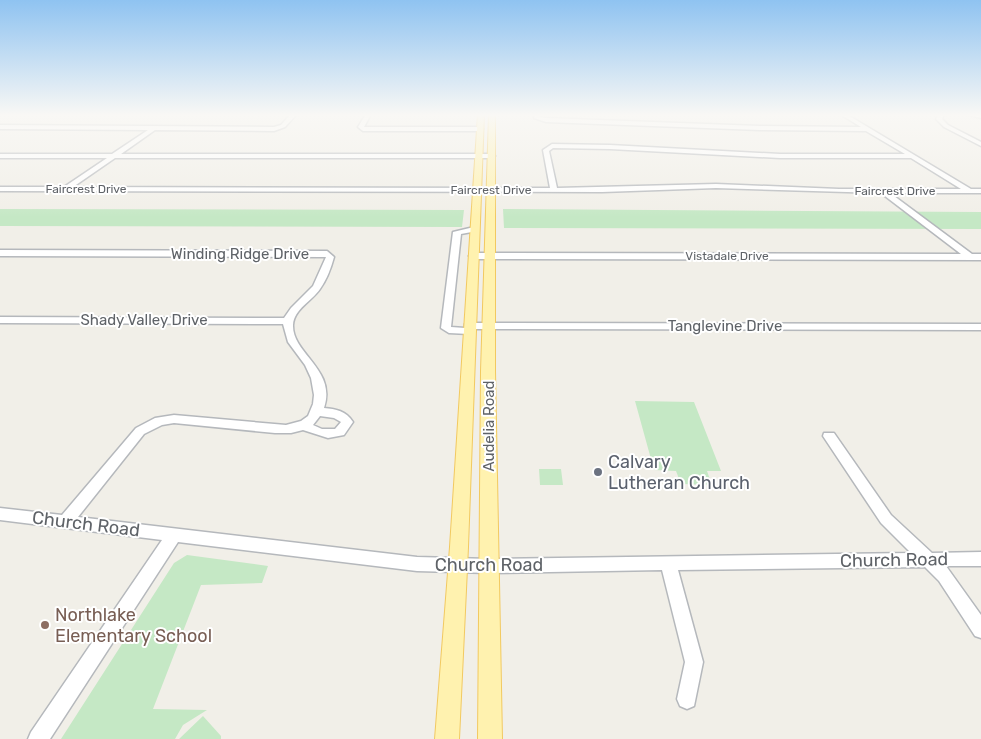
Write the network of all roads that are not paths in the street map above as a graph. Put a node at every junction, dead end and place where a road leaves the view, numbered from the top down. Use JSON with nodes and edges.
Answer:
{"nodes":[{"id":1,"x":126,"y":148,"type":"edge"},
{"id":2,"x":484,"y":148,"type":"edge"},
{"id":3,"x":486,"y":148,"type":"edge"},
{"id":4,"x":548,"y":148,"type":"edge"},
{"id":5,"x":638,"y":148,"type":"edge"},
{"id":6,"x":900,"y":148,"type":"edge"},
{"id":7,"x":0,"y":156,"type":"edge"},
{"id":8,"x":115,"y":156,"type":"junction"},
{"id":9,"x":485,"y":156,"type":"junction"},
{"id":10,"x":912,"y":156,"type":"junction"},
{"id":11,"x":0,"y":189,"type":"edge"},
{"id":12,"x":66,"y":189,"type":"junction"},
{"id":13,"x":484,"y":190,"type":"junction"},
{"id":14,"x":554,"y":190,"type":"junction"},
{"id":15,"x":883,"y":191,"type":"junction"},
{"id":16,"x":969,"y":191,"type":"junction"},
{"id":17,"x":981,"y":191,"type":"edge"},
{"id":18,"x":474,"y":229,"type":"junction"},
{"id":19,"x":0,"y":253,"type":"edge"},
{"id":20,"x":473,"y":256,"type":"junction"},
{"id":21,"x":490,"y":256,"type":"junction"},
{"id":22,"x":970,"y":257,"type":"junction"},
{"id":23,"x":981,"y":257,"type":"edge"},
{"id":24,"x":0,"y":320,"type":"edge"},
{"id":25,"x":288,"y":321,"type":"junction"},
{"id":26,"x":489,"y":326,"type":"junction"},
{"id":27,"x":981,"y":327,"type":"edge"},
{"id":28,"x":469,"y":328,"type":"junction"},
{"id":29,"x":318,"y":412,"type":"junction"},
{"id":30,"x":304,"y":425,"type":"junction"},
{"id":31,"x":828,"y":436,"type":"dead end"},
{"id":32,"x":0,"y":514,"type":"edge"},
{"id":33,"x":66,"y":521,"type":"junction"},
{"id":34,"x":174,"y":534,"type":"junction"},
{"id":35,"x":981,"y":558,"type":"edge"},
{"id":36,"x":929,"y":560,"type":"junction"},
{"id":37,"x":668,"y":563,"type":"junction"},
{"id":38,"x":458,"y":566,"type":"junction"},
{"id":39,"x":490,"y":566,"type":"junction"},
{"id":40,"x":981,"y":630,"type":"edge"},
{"id":41,"x":687,"y":699,"type":"dead end"},
{"id":42,"x":38,"y":739,"type":"edge"},
{"id":43,"x":447,"y":739,"type":"edge"},
{"id":44,"x":490,"y":739,"type":"edge"}],
"edges":[{"from":1,"to":8,"type":"street"},
{"from":2,"to":9,"type":"main road","name":"Audelia Road"},
{"from":3,"to":9,"type":"main road","name":"Audelia Road"},
{"from":4,"to":14,"type":"street"},
{"from":5,"to":10,"type":"street"},
{"from":6,"to":10,"type":"street"},
{"from":7,"to":8,"type":"street"},
{"from":8,"to":9,"type":"street"},
{"from":8,"to":12,"type":"street"},
{"from":9,"to":13,"type":"main road","name":"Audelia Road"},
{"from":10,"to":16,"type":"street"},
{"from":11,"to":12,"type":"street","name":"Faircrest Drive"},
{"from":12,"to":13,"type":"street","name":"Faircrest Drive"},
{"from":13,"to":14,"type":"street","name":"Faircrest Drive"},
{"from":13,"to":18,"type":"main road","name":"Audelia Road"},
{"from":13,"to":21,"type":"main road","name":"Audelia Road"},
{"from":14,"to":15,"type":"street","name":"Faircrest Drive"},
{"from":15,"to":16,"type":"street","name":"Faircrest Drive"},
{"from":15,"to":22,"type":"street"},
{"from":16,"to":17,"type":"street","name":"Faircrest Drive"},
{"from":18,"to":20,"type":"main road","name":"Audelia Road"},
{"from":18,"to":28,"type":"street"},
{"from":19,"to":25,"type":"street","name":"Winding Ridge Drive"},
{"from":20,"to":21,"type":"street","name":"Vistadale Drive"},
{"from":20,"to":28,"type":"main road","name":"Audelia Road"},
{"from":21,"to":22,"type":"street","name":"Vistadale Drive"},
{"from":21,"to":26,"type":"main road","name":"Audelia Road"},
{"from":22,"to":23,"type":"street","name":"Vistadale Drive"},
{"from":24,"to":25,"type":"street","name":"Shady Valley Drive"},
{"from":25,"to":29,"type":"street"},
{"from":26,"to":27,"type":"street","name":"Tanglevine Drive"},
{"from":26,"to":28,"type":"street","name":"Tanglevine Drive"},
{"from":26,"to":39,"type":"main road","name":"Audelia Road"},
{"from":28,"to":38,"type":"main road","name":"Audelia Road"},
{"from":29,"to":30,"type":"street"},
{"from":29,"to":30,"type":"street"},
{"from":30,"to":33,"type":"street"},
{"from":31,"to":36,"type":"street"},
{"from":32,"to":33,"type":"street","name":"Church Road"},
{"from":33,"to":34,"type":"street","name":"Church Road"},
{"from":34,"to":38,"type":"street","name":"Church Road"},
{"from":34,"to":42,"type":"street"},
{"from":35,"to":36,"type":"street","name":"Church Road"},
{"from":36,"to":37,"type":"street","name":"Church Road"},
{"from":36,"to":40,"type":"street"},
{"from":37,"to":39,"type":"street","name":"Church Road"},
{"from":37,"to":41,"type":"street"},
{"from":38,"to":39,"type":"street","name":"Church Road"},
{"from":38,"to":43,"type":"main road","name":"Audelia Road"},
{"from":39,"to":44,"type":"main road","name":"Audelia Road"}]}
